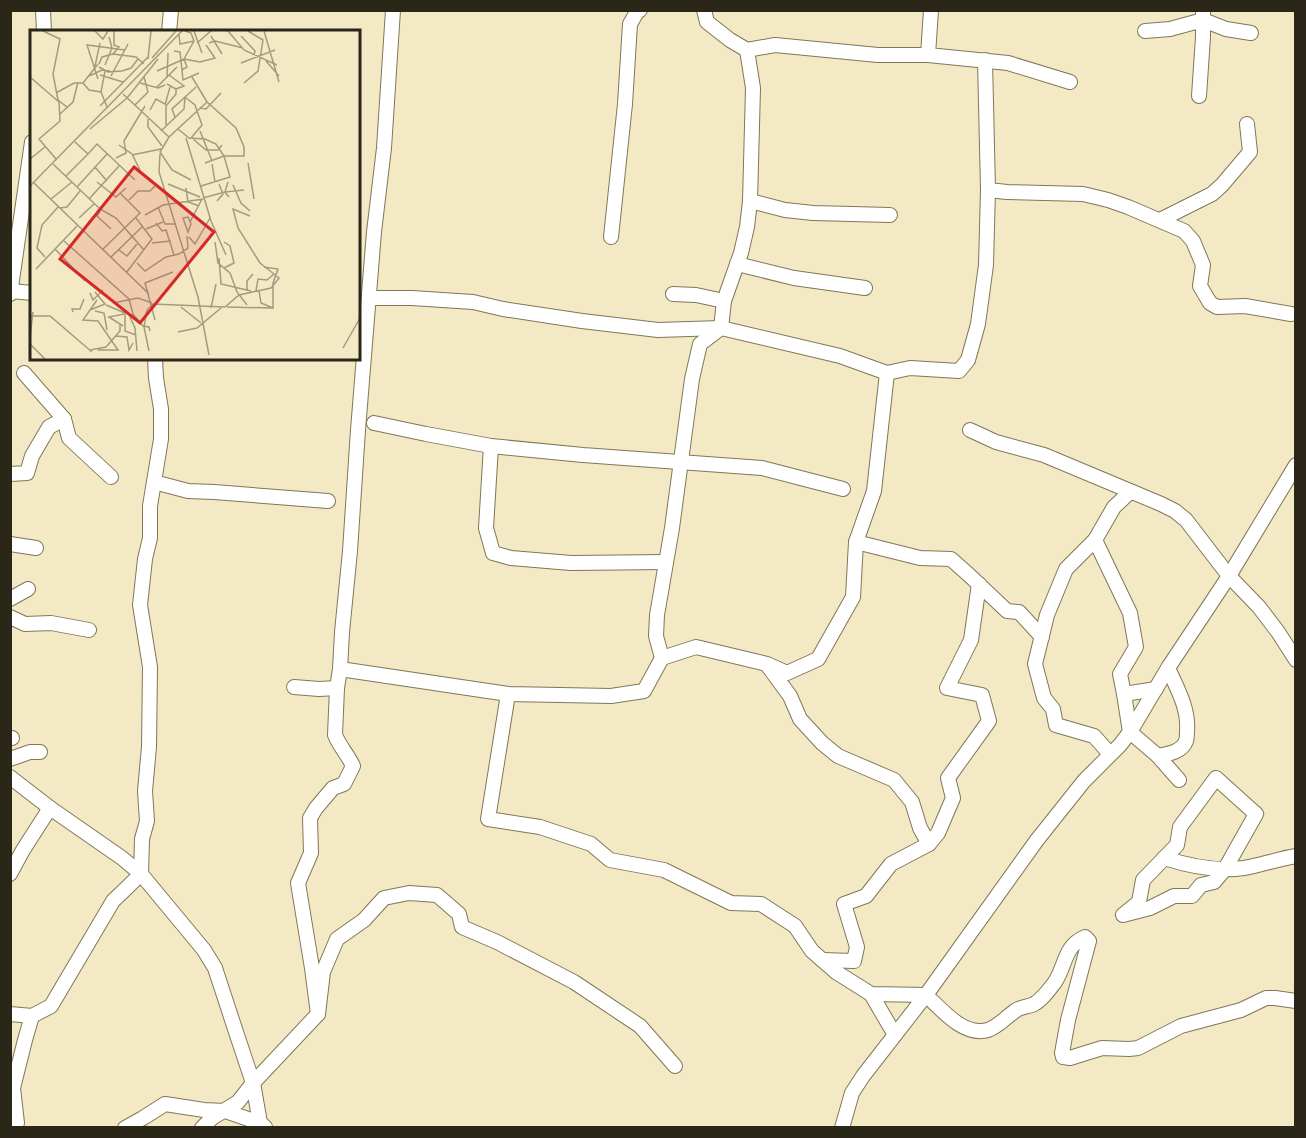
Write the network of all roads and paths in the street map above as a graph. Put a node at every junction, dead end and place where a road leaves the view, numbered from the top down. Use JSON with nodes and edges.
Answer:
{"nodes":[{"id":1,"x":43,"y":10,"type":"edge"},
{"id":2,"x":171,"y":10,"type":"edge"},
{"id":3,"x":393,"y":10,"type":"edge"},
{"id":4,"x":640,"y":10,"type":"edge"},
{"id":5,"x":694,"y":10,"type":"edge"},
{"id":6,"x":931,"y":10,"type":"edge"},
{"id":7,"x":1203,"y":15,"type":"edge"},
{"id":8,"x":706,"y":16,"type":"edge"},
{"id":9,"x":44,"y":30,"type":"edge"},
{"id":10,"x":169,"y":30,"type":"edge"},
{"id":11,"x":1145,"y":31,"type":"dead end"},
{"id":12,"x":1251,"y":33,"type":"dead end"},
{"id":13,"x":747,"y":50,"type":"junction"},
{"id":14,"x":928,"y":55,"type":"junction"},
{"id":15,"x":986,"y":60,"type":"junction"},
{"id":16,"x":1070,"y":82,"type":"dead end"},
{"id":17,"x":1199,"y":96,"type":"dead end"},
{"id":18,"x":1247,"y":124,"type":"dead end"},
{"id":19,"x":30,"y":156,"type":"edge"},
{"id":20,"x":988,"y":189,"type":"junction"},
{"id":21,"x":750,"y":201,"type":"junction"},
{"id":22,"x":1185,"y":208,"type":"junction"},
{"id":23,"x":890,"y":215,"type":"dead end"},
{"id":24,"x":1160,"y":220,"type":"junction"},
{"id":25,"x":1184,"y":231,"type":"junction"},
{"id":26,"x":611,"y":237,"type":"dead end"},
{"id":27,"x":737,"y":264,"type":"junction"},
{"id":28,"x":865,"y":288,"type":"dead end"},
{"id":29,"x":11,"y":293,"type":"edge"},
{"id":30,"x":30,"y":293,"type":"edge"},
{"id":31,"x":673,"y":294,"type":"dead end"},
{"id":32,"x":369,"y":298,"type":"junction"},
{"id":33,"x":724,"y":301,"type":"junction"},
{"id":34,"x":1291,"y":314,"type":"dead end"},
{"id":35,"x":720,"y":328,"type":"junction"},
{"id":36,"x":155,"y":360,"type":"edge"},
{"id":37,"x":24,"y":373,"type":"dead end"},
{"id":38,"x":887,"y":373,"type":"junction"},
{"id":39,"x":64,"y":419,"type":"junction"},
{"id":40,"x":374,"y":423,"type":"dead end"},
{"id":41,"x":970,"y":430,"type":"dead end"},
{"id":42,"x":491,"y":446,"type":"junction"},
{"id":43,"x":681,"y":463,"type":"junction"},
{"id":44,"x":1296,"y":465,"type":"edge"},
{"id":45,"x":10,"y":474,"type":"edge"},
{"id":46,"x":111,"y":477,"type":"dead end"},
{"id":47,"x":154,"y":482,"type":"junction"},
{"id":48,"x":843,"y":489,"type":"dead end"},
{"id":49,"x":1130,"y":492,"type":"junction"},
{"id":50,"x":328,"y":501,"type":"dead end"},
{"id":51,"x":1095,"y":540,"type":"junction"},
{"id":52,"x":856,"y":542,"type":"junction"},
{"id":53,"x":10,"y":544,"type":"edge"},
{"id":54,"x":36,"y":548,"type":"dead end"},
{"id":55,"x":666,"y":562,"type":"junction"},
{"id":56,"x":1229,"y":576,"type":"junction"},
{"id":57,"x":979,"y":584,"type":"junction"},
{"id":58,"x":28,"y":589,"type":"dead end"},
{"id":59,"x":10,"y":599,"type":"edge"},
{"id":60,"x":10,"y":617,"type":"edge"},
{"id":61,"x":89,"y":630,"type":"dead end"},
{"id":62,"x":1042,"y":638,"type":"junction"},
{"id":63,"x":662,"y":658,"type":"junction"},
{"id":64,"x":1296,"y":660,"type":"edge"},
{"id":65,"x":767,"y":664,"type":"junction"},
{"id":66,"x":1168,"y":668,"type":"junction"},
{"id":67,"x":340,"y":669,"type":"junction"},
{"id":68,"x":294,"y":687,"type":"dead end"},
{"id":69,"x":337,"y":688,"type":"junction"},
{"id":70,"x":1156,"y":689,"type":"junction"},
{"id":71,"x":508,"y":694,"type":"junction"},
{"id":72,"x":1124,"y":694,"type":"junction"},
{"id":73,"x":1130,"y":732,"type":"junction"},
{"id":74,"x":40,"y":752,"type":"dead end"},
{"id":75,"x":1110,"y":754,"type":"junction"},
{"id":76,"x":1158,"y":756,"type":"junction"},
{"id":77,"x":10,"y":759,"type":"edge"},
{"id":78,"x":10,"y":777,"type":"edge"},
{"id":79,"x":1179,"y":780,"type":"dead end"},
{"id":80,"x":50,"y":808,"type":"junction"},
{"id":81,"x":929,"y":844,"type":"junction"},
{"id":82,"x":1296,"y":856,"type":"edge"},
{"id":83,"x":1164,"y":858,"type":"junction"},
{"id":84,"x":1225,"y":869,"type":"junction"},
{"id":85,"x":10,"y":874,"type":"edge"},
{"id":86,"x":141,"y":874,"type":"junction"},
{"id":87,"x":822,"y":960,"type":"junction"},
{"id":88,"x":871,"y":994,"type":"junction"},
{"id":89,"x":926,"y":995,"type":"junction"},
{"id":90,"x":1296,"y":1001,"type":"edge"},
{"id":91,"x":10,"y":1014,"type":"edge"},
{"id":92,"x":318,"y":1014,"type":"junction"},
{"id":93,"x":32,"y":1016,"type":"junction"},
{"id":94,"x":895,"y":1035,"type":"junction"},
{"id":95,"x":675,"y":1066,"type":"dead end"},
{"id":96,"x":252,"y":1083,"type":"junction"},
{"id":97,"x":225,"y":1111,"type":"junction"},
{"id":98,"x":263,"y":1125,"type":"edge"},
{"id":99,"x":15,"y":1128,"type":"edge"},
{"id":100,"x":125,"y":1128,"type":"edge"},
{"id":101,"x":202,"y":1128,"type":"edge"},
{"id":102,"x":842,"y":1128,"type":"edge"}],
"edges":[{"from":1,"to":9,"type":"street"},
{"from":2,"to":10,"type":"street"},
{"from":3,"to":32,"type":"street"},
{"from":4,"to":26,"type":"street"},
{"from":5,"to":8,"type":"street"},
{"from":6,"to":14,"type":"street"},
{"from":7,"to":11,"type":"street"},
{"from":7,"to":12,"type":"street"},
{"from":7,"to":17,"type":"street"},
{"from":8,"to":13,"type":"street"},
{"from":13,"to":14,"type":"street"},
{"from":13,"to":21,"type":"street"},
{"from":14,"to":15,"type":"street"},
{"from":15,"to":16,"type":"street"},
{"from":15,"to":20,"type":"street"},
{"from":18,"to":22,"type":"street"},
{"from":19,"to":29,"type":"street"},
{"from":20,"to":24,"type":"street"},
{"from":20,"to":38,"type":"street"},
{"from":21,"to":23,"type":"street"},
{"from":21,"to":27,"type":"street"},
{"from":22,"to":24,"type":"street"},
{"from":22,"to":25,"type":"street"},
{"from":24,"to":25,"type":"street"},
{"from":25,"to":34,"type":"street"},
{"from":27,"to":28,"type":"street"},
{"from":27,"to":33,"type":"street"},
{"from":29,"to":30,"type":"street"},
{"from":31,"to":33,"type":"street"},
{"from":32,"to":35,"type":"street"},
{"from":32,"to":67,"type":"street"},
{"from":33,"to":35,"type":"street"},
{"from":35,"to":38,"type":"street"},
{"from":35,"to":43,"type":"street"},
{"from":36,"to":47,"type":"street"},
{"from":37,"to":39,"type":"street"},
{"from":38,"to":52,"type":"street"},
{"from":39,"to":45,"type":"street"},
{"from":39,"to":46,"type":"street"},
{"from":40,"to":42,"type":"street"},
{"from":41,"to":49,"type":"street"},
{"from":42,"to":43,"type":"street"},
{"from":42,"to":55,"type":"street"},
{"from":43,"to":48,"type":"street"},
{"from":43,"to":55,"type":"street"},
{"from":44,"to":56,"type":"street"},
{"from":47,"to":50,"type":"street"},
{"from":47,"to":86,"type":"street"},
{"from":49,"to":51,"type":"street"},
{"from":49,"to":56,"type":"street"},
{"from":51,"to":62,"type":"street"},
{"from":51,"to":72,"type":"street"},
{"from":52,"to":57,"type":"street"},
{"from":52,"to":65,"type":"street"},
{"from":53,"to":54,"type":"street"},
{"from":55,"to":63,"type":"street"},
{"from":56,"to":64,"type":"street"},
{"from":56,"to":66,"type":"street"},
{"from":57,"to":62,"type":"street"},
{"from":57,"to":81,"type":"street"},
{"from":58,"to":59,"type":"street"},
{"from":60,"to":61,"type":"street"},
{"from":62,"to":75,"type":"street"},
{"from":63,"to":65,"type":"street"},
{"from":63,"to":71,"type":"street"},
{"from":65,"to":81,"type":"street"},
{"from":66,"to":70,"type":"street"},
{"from":66,"to":76,"type":"street"},
{"from":67,"to":69,"type":"street"},
{"from":67,"to":71,"type":"street"},
{"from":68,"to":69,"type":"street"},
{"from":69,"to":92,"type":"street"},
{"from":70,"to":72,"type":"street"},
{"from":70,"to":73,"type":"street"},
{"from":71,"to":87,"type":"street"},
{"from":72,"to":73,"type":"street"},
{"from":73,"to":75,"type":"street"},
{"from":73,"to":76,"type":"street"},
{"from":74,"to":77,"type":"street"},
{"from":75,"to":89,"type":"street"},
{"from":76,"to":79,"type":"street"},
{"from":78,"to":80,"type":"street"},
{"from":80,"to":85,"type":"street"},
{"from":80,"to":86,"type":"street"},
{"from":81,"to":87,"type":"street"},
{"from":82,"to":84,"type":"street"},
{"from":83,"to":84,"type":"street"},
{"from":83,"to":84,"type":"street"},
{"from":83,"to":84,"type":"street"},
{"from":86,"to":93,"type":"street"},
{"from":86,"to":96,"type":"street"},
{"from":87,"to":88,"type":"street"},
{"from":88,"to":89,"type":"street"},
{"from":88,"to":94,"type":"street"},
{"from":89,"to":90,"type":"street"},
{"from":89,"to":94,"type":"street"},
{"from":91,"to":93,"type":"street"},
{"from":92,"to":95,"type":"street"},
{"from":92,"to":96,"type":"street"},
{"from":93,"to":99,"type":"street"},
{"from":94,"to":102,"type":"street"},
{"from":96,"to":97,"type":"street"},
{"from":96,"to":98,"type":"street"},
{"from":97,"to":98,"type":"street"},
{"from":97,"to":100,"type":"street"},
{"from":97,"to":101,"type":"street"}]}
